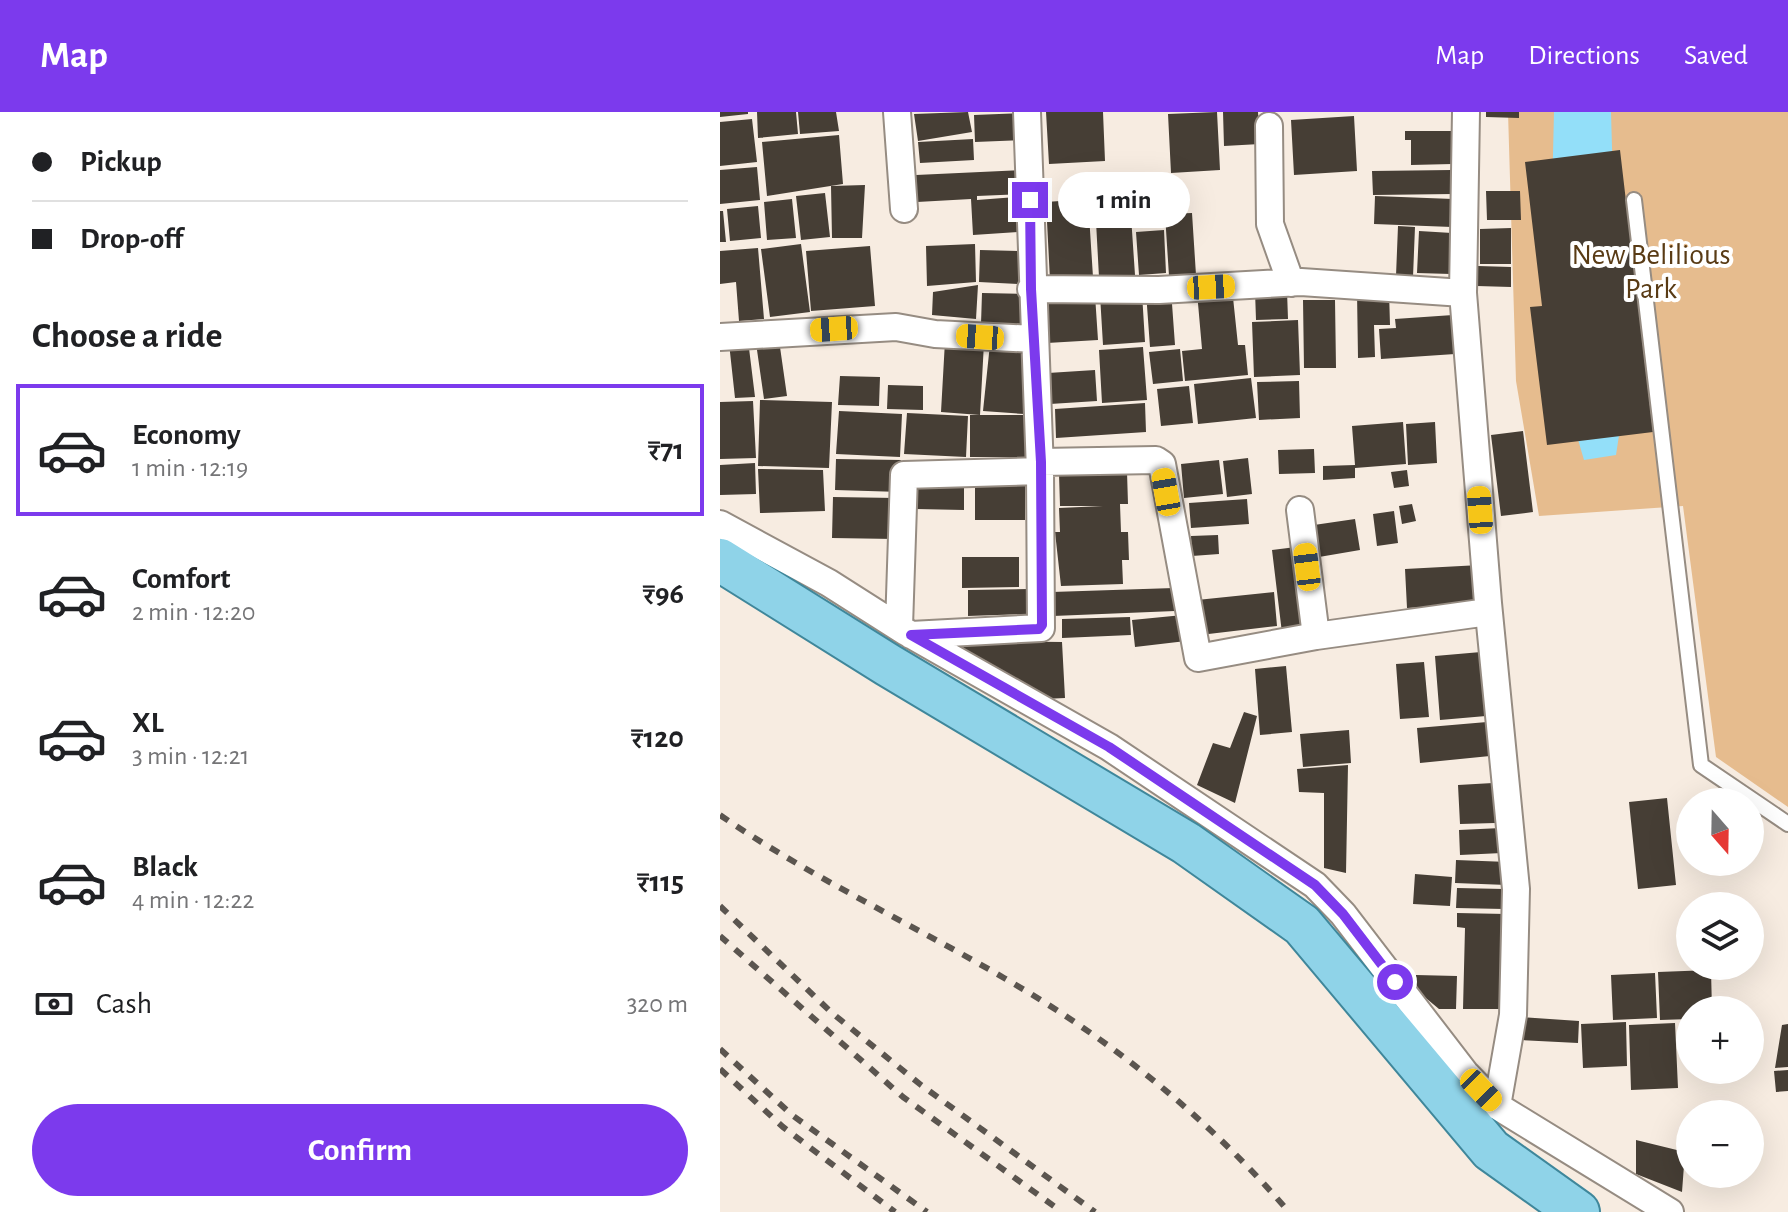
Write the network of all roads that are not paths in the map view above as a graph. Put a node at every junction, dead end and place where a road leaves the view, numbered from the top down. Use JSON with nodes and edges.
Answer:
{"nodes":[{"id":1,"x":897,"y":112,"type":"edge"},
{"id":2,"x":1027,"y":112,"type":"edge"},
{"id":3,"x":1466,"y":112,"type":"edge"},
{"id":4,"x":1269,"y":126,"type":"dead end"},
{"id":5,"x":1634,"y":200,"type":"dead end"},
{"id":6,"x":904,"y":209,"type":"dead end"},
{"id":7,"x":1291,"y":283,"type":"junction"},
{"id":8,"x":1031,"y":289,"type":"junction"},
{"id":9,"x":1463,"y":293,"type":"junction"},
{"id":10,"x":720,"y":337,"type":"edge"},
{"id":11,"x":1034,"y":339,"type":"junction"},
{"id":12,"x":1040,"y":466,"type":"junction"},
{"id":13,"x":1300,"y":510,"type":"dead end"},
{"id":14,"x":720,"y":524,"type":"edge"},
{"id":15,"x":720,"y":560,"type":"edge"},
{"id":16,"x":1488,"y":612,"type":"junction"},
{"id":17,"x":905,"y":631,"type":"junction"},
{"id":18,"x":1316,"y":636,"type":"junction"},
{"id":19,"x":1788,"y":824,"type":"edge"},
{"id":20,"x":1497,"y":1106,"type":"junction"},
{"id":21,"x":1578,"y":1212,"type":"edge"},
{"id":22,"x":1670,"y":1212,"type":"edge"}],
"edges":[{"from":1,"to":6,"type":"street"},
{"from":2,"to":8,"type":"street"},
{"from":3,"to":9,"type":"street"},
{"from":4,"to":7,"type":"street"},
{"from":5,"to":19,"type":"lane"},
{"from":7,"to":8,"type":"street"},
{"from":7,"to":9,"type":"street"},
{"from":8,"to":11,"type":"street"},
{"from":9,"to":16,"type":"street"},
{"from":10,"to":11,"type":"street"},
{"from":11,"to":12,"type":"street"},
{"from":12,"to":17,"type":"street"},
{"from":12,"to":17,"type":"street"},
{"from":12,"to":18,"type":"street"},
{"from":13,"to":18,"type":"street"},
{"from":14,"to":17,"type":"street"},
{"from":15,"to":21,"type":"main road"},
{"from":16,"to":18,"type":"street"},
{"from":16,"to":20,"type":"street"},
{"from":17,"to":20,"type":"street"},
{"from":20,"to":22,"type":"street"}]}
